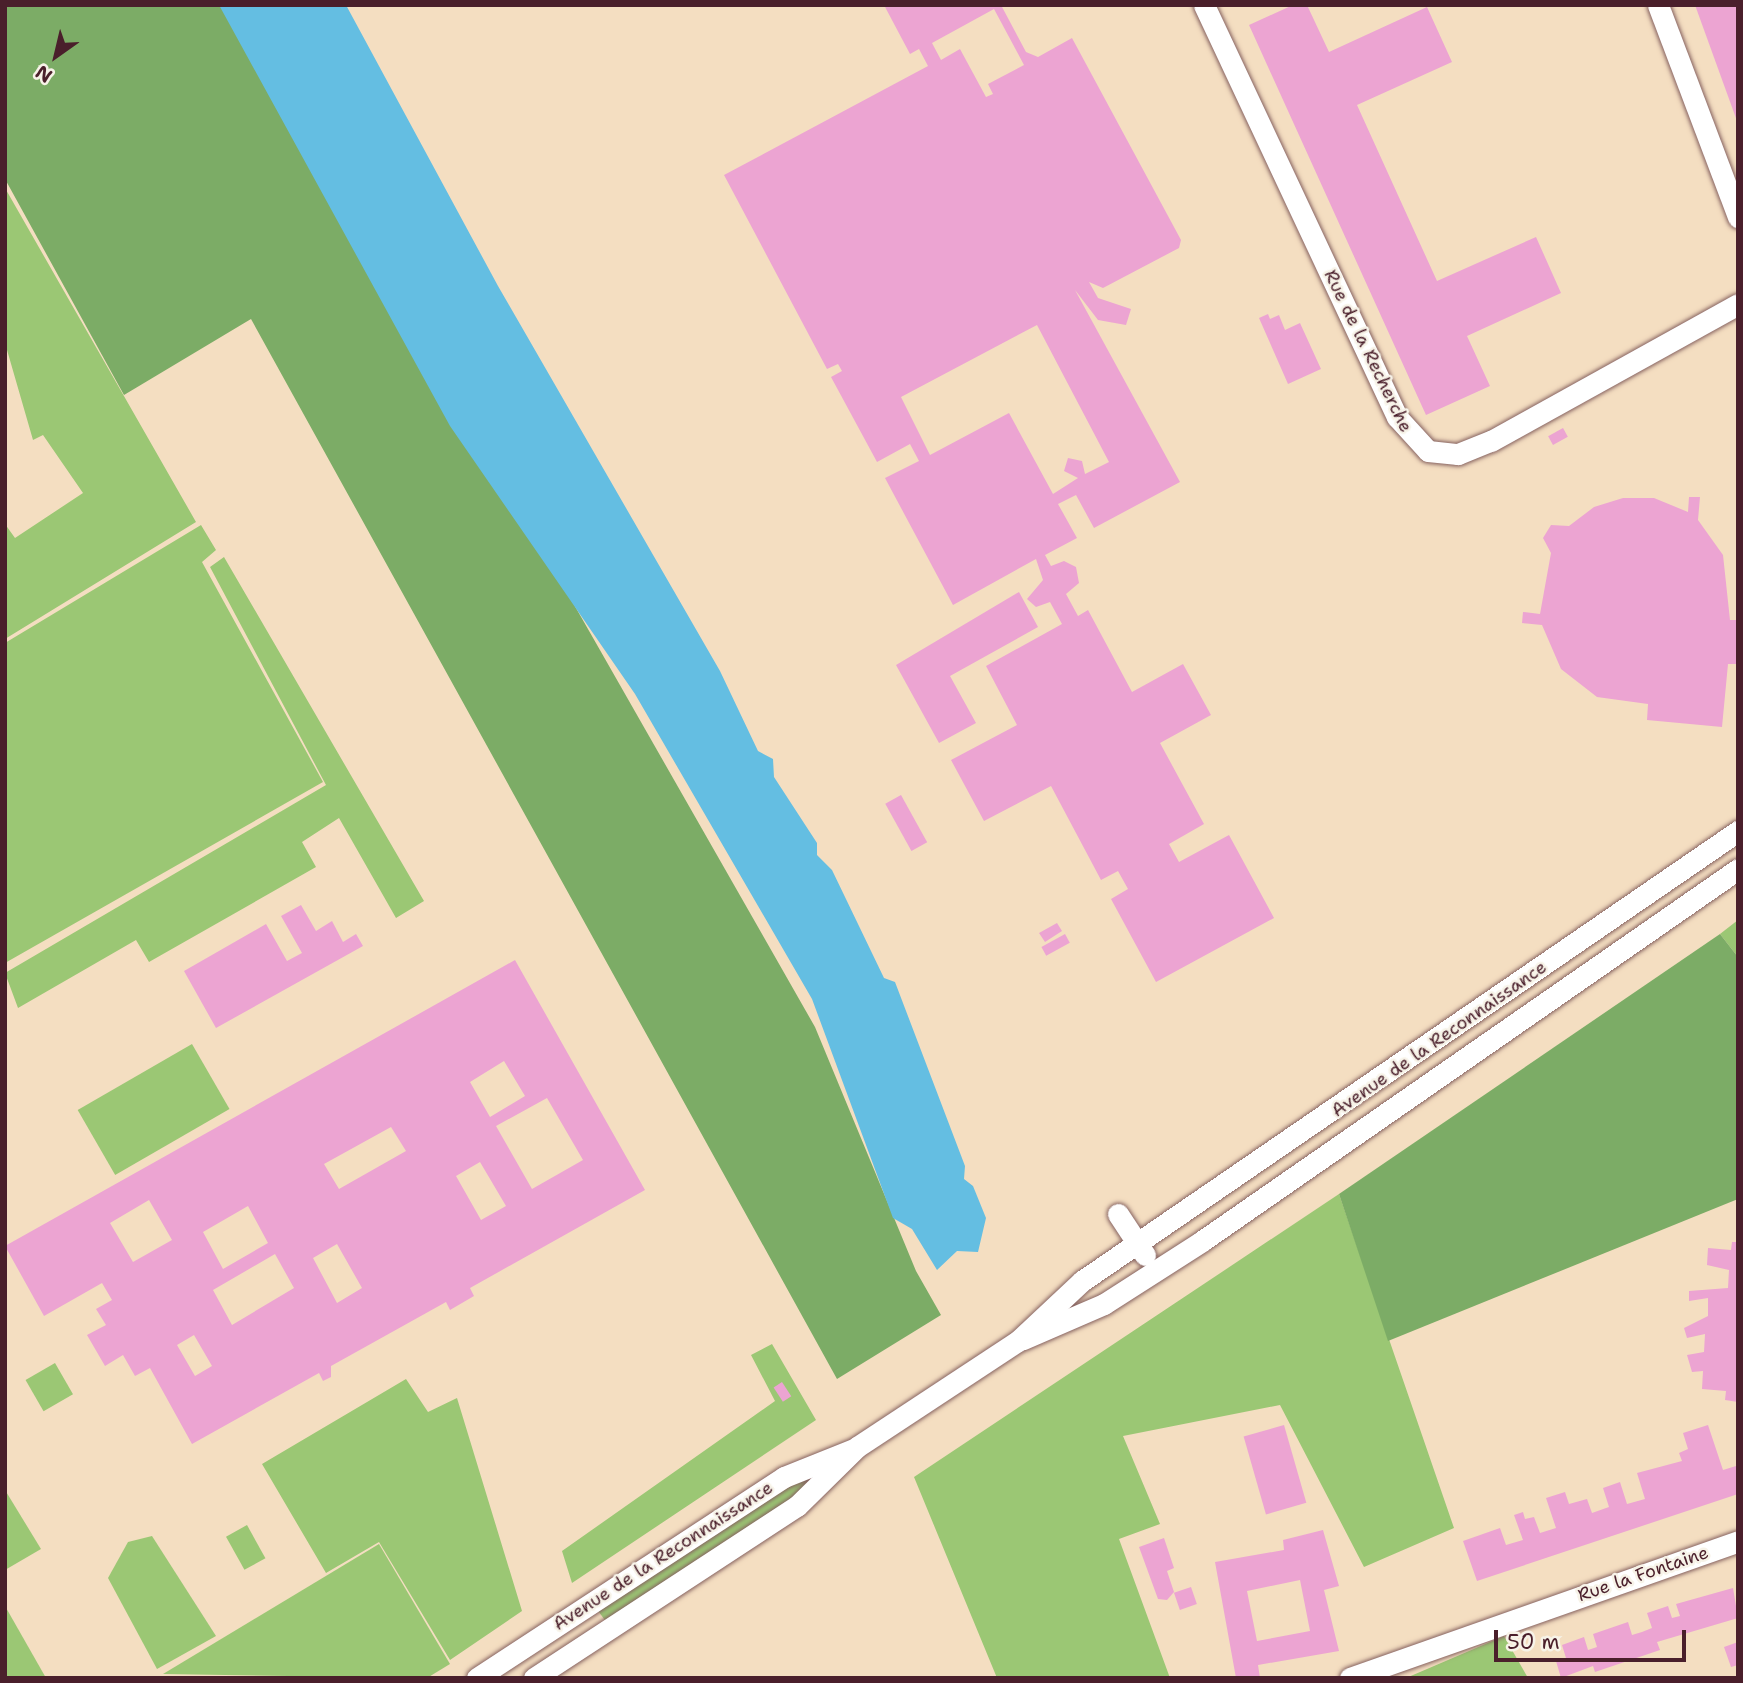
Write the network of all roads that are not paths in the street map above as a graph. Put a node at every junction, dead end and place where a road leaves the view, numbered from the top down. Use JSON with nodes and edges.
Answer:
{"nodes":[{"id":1,"x":1204,"y":5,"type":"edge"},
{"id":2,"x":1658,"y":5,"type":"edge"},
{"id":3,"x":1738,"y":217,"type":"edge"},
{"id":4,"x":1738,"y":304,"type":"edge"},
{"id":5,"x":1738,"y":831,"type":"edge"},
{"id":6,"x":1738,"y":869,"type":"edge"},
{"id":7,"x":1118,"y":1214,"type":"dead end"},
{"id":8,"x":1138,"y":1245,"type":"junction"},
{"id":9,"x":1156,"y":1271,"type":"junction"},
{"id":10,"x":1018,"y":1341,"type":"junction"},
{"id":11,"x":857,"y":1447,"type":"junction"},
{"id":12,"x":1738,"y":1541,"type":"edge"},
{"id":13,"x":477,"y":1678,"type":"edge"},
{"id":14,"x":534,"y":1678,"type":"edge"},
{"id":15,"x":1350,"y":1678,"type":"edge"}],
"edges":[{"from":1,"to":4,"type":"street","name":"Rue de la Recherche"},
{"from":2,"to":3,"type":"street"},
{"from":5,"to":8,"type":"street","name":"Avenue de la Reconnaissance"},
{"from":6,"to":9,"type":"street","name":"Avenue de la Reconnaissance"},
{"from":7,"to":8,"type":"street"},
{"from":8,"to":9,"type":"street"},
{"from":8,"to":10,"type":"street","name":"Avenue de la Reconnaissance"},
{"from":9,"to":10,"type":"street","name":"Avenue de la Reconnaissance"},
{"from":10,"to":11,"type":"street","name":"Avenue de la Reconnaissance"},
{"from":11,"to":13,"type":"street","name":"Avenue de la Reconnaissance"},
{"from":11,"to":14,"type":"street","name":"Avenue de la Reconnaissance"},
{"from":12,"to":15,"type":"street","name":"Rue la Fontaine"}]}
